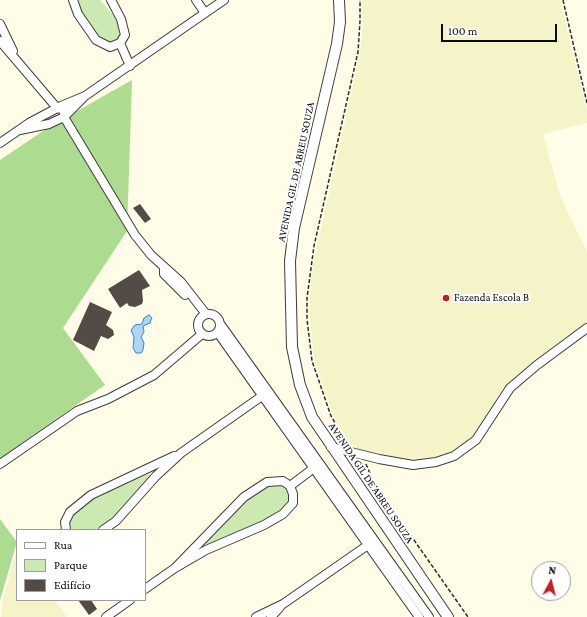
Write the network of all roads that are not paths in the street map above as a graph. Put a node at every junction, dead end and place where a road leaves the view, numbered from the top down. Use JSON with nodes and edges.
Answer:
{"nodes":[{"id":1,"x":73,"y":0,"type":"edge"},
{"id":2,"x":111,"y":0,"type":"edge"},
{"id":3,"x":196,"y":0,"type":"edge"},
{"id":4,"x":224,"y":0,"type":"edge"},
{"id":5,"x":340,"y":0,"type":"edge"},
{"id":6,"x":205,"y":13,"type":"junction"},
{"id":7,"x":0,"y":24,"type":"edge"},
{"id":8,"x":0,"y":41,"type":"edge"},
{"id":9,"x":120,"y":43,"type":"junction"},
{"id":10,"x":18,"y":61,"type":"junction"},
{"id":11,"x":130,"y":66,"type":"junction"},
{"id":12,"x":85,"y":96,"type":"junction"},
{"id":13,"x":57,"y":108,"type":"junction"},
{"id":14,"x":64,"y":117,"type":"junction"},
{"id":15,"x":18,"y":131,"type":"junction"},
{"id":16,"x":0,"y":143,"type":"edge"},
{"id":17,"x":203,"y":316,"type":"junction"},
{"id":18,"x":221,"y":325,"type":"junction"},
{"id":19,"x":587,"y":328,"type":"edge"},
{"id":20,"x":218,"y":333,"type":"junction"},
{"id":21,"x":202,"y":334,"type":"junction"},
{"id":22,"x":262,"y":396,"type":"junction"},
{"id":23,"x":331,"y":448,"type":"junction"},
{"id":24,"x":181,"y":453,"type":"junction"},
{"id":25,"x":0,"y":464,"type":"edge"},
{"id":26,"x":152,"y":467,"type":"junction"},
{"id":27,"x":314,"y":468,"type":"junction"},
{"id":28,"x":156,"y":476,"type":"junction"},
{"id":29,"x":290,"y":486,"type":"junction"},
{"id":30,"x":66,"y":529,"type":"edge"},
{"id":31,"x":104,"y":529,"type":"edge"},
{"id":32,"x":200,"y":542,"type":"junction"},
{"id":33,"x":368,"y":545,"type":"junction"},
{"id":34,"x":206,"y":550,"type":"junction"},
{"id":35,"x":175,"y":568,"type":"junction"},
{"id":36,"x":146,"y":588,"type":"edge"},
{"id":37,"x":129,"y":601,"type":"edge"},
{"id":38,"x":283,"y":604,"type":"junction"},
{"id":39,"x":106,"y":617,"type":"edge"},
{"id":40,"x":256,"y":617,"type":"edge"},
{"id":41,"x":271,"y":617,"type":"edge"},
{"id":42,"x":419,"y":617,"type":"edge"},
{"id":43,"x":429,"y":617,"type":"edge"},
{"id":44,"x":448,"y":617,"type":"edge"}],
"edges":[{"from":1,"to":9,"type":"street"},
{"from":2,"to":9,"type":"street"},
{"from":3,"to":6,"type":"street"},
{"from":4,"to":6,"type":"street"},
{"from":5,"to":23,"type":"street","name":"AVENIDA GIL DE ABREU SOUZA"},
{"from":6,"to":11,"type":"street"},
{"from":7,"to":10,"type":"street"},
{"from":8,"to":10,"type":"street"},
{"from":9,"to":11,"type":"street"},
{"from":10,"to":13,"type":"street"},
{"from":11,"to":12,"type":"street"},
{"from":12,"to":13,"type":"street"},
{"from":12,"to":14,"type":"street"},
{"from":13,"to":14,"type":"street"},
{"from":13,"to":15,"type":"street"},
{"from":14,"to":15,"type":"street"},
{"from":14,"to":17,"type":"street"},
{"from":15,"to":16,"type":"street"},
{"from":17,"to":18,"type":"street"},
{"from":17,"to":21,"type":"street"},
{"from":18,"to":20,"type":"street"},
{"from":18,"to":43,"type":"street"},
{"from":19,"to":23,"type":"street"},
{"from":20,"to":21,"type":"street"},
{"from":20,"to":22,"type":"street"},
{"from":21,"to":25,"type":"street"},
{"from":22,"to":24,"type":"street"},
{"from":22,"to":27,"type":"street"},
{"from":23,"to":44,"type":"street","name":"AVENIDA GIL DE ABREU SOUZA"},
{"from":24,"to":26,"type":"street"},
{"from":24,"to":28,"type":"street"},
{"from":26,"to":28,"type":"street"},
{"from":26,"to":30,"type":"street"},
{"from":27,"to":29,"type":"street"},
{"from":27,"to":33,"type":"street"},
{"from":28,"to":31,"type":"street"},
{"from":29,"to":32,"type":"street"},
{"from":29,"to":34,"type":"street"},
{"from":32,"to":34,"type":"street"},
{"from":32,"to":35,"type":"street"},
{"from":33,"to":38,"type":"street"},
{"from":33,"to":42,"type":"street"},
{"from":34,"to":35,"type":"street"},
{"from":35,"to":36,"type":"street"},
{"from":37,"to":39,"type":"street"},
{"from":38,"to":40,"type":"street"},
{"from":38,"to":41,"type":"street"}]}
